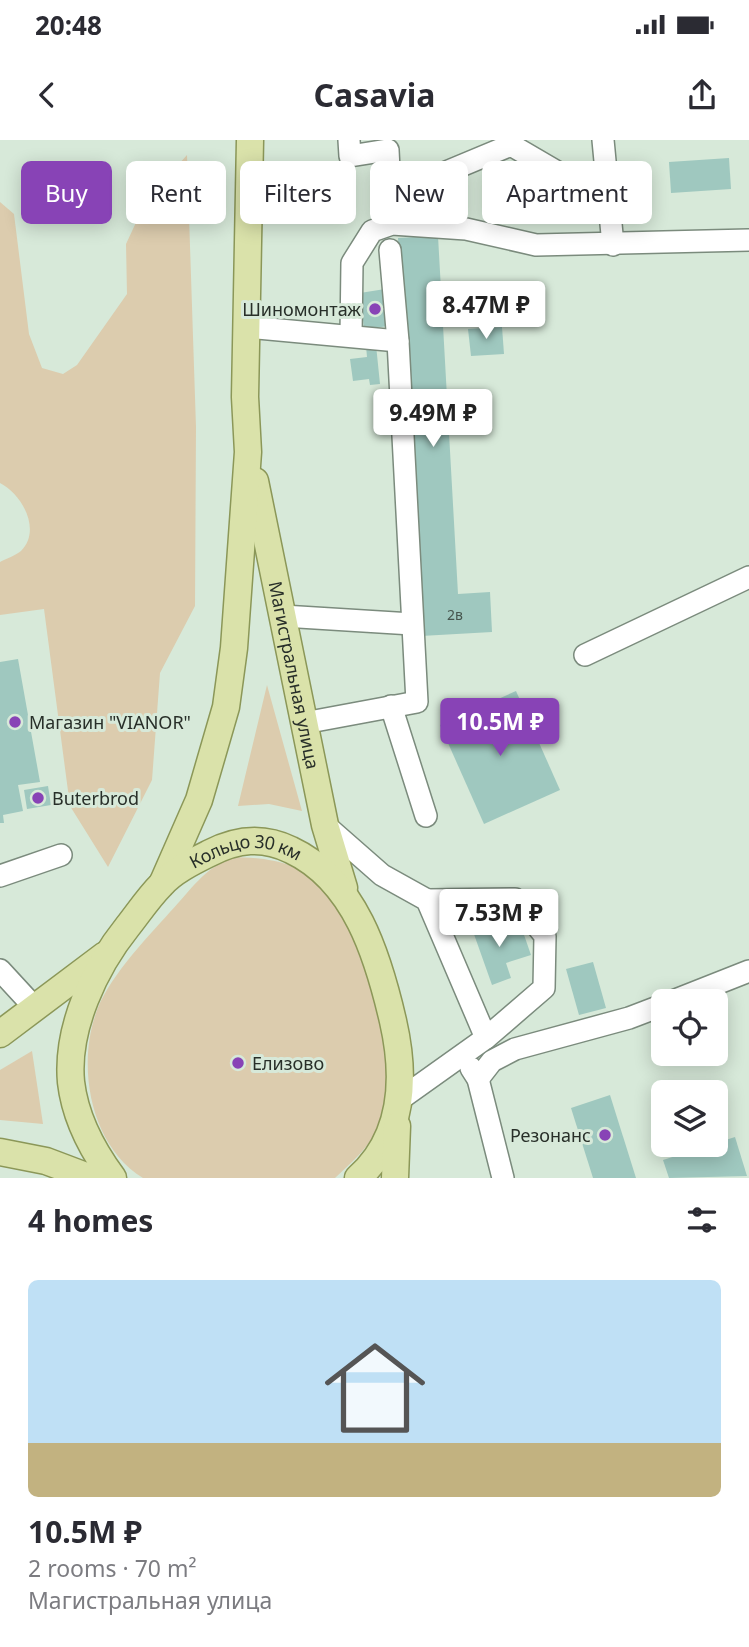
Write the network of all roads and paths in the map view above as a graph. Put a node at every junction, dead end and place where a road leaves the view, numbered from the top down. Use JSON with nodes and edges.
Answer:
{"nodes":[{"id":1,"x":250,"y":140,"type":"edge"},
{"id":2,"x":603,"y":140,"type":"edge"},
{"id":3,"x":511,"y":142,"type":"edge"},
{"id":4,"x":349,"y":148,"type":"edge"},
{"id":5,"x":389,"y":161,"type":"edge"},
{"id":6,"x":468,"y":161,"type":"edge"},
{"id":7,"x":541,"y":161,"type":"edge"},
{"id":8,"x":605,"y":161,"type":"edge"},
{"id":9,"x":390,"y":224,"type":"edge"},
{"id":10,"x":404,"y":224,"type":"edge"},
{"id":11,"x":611,"y":224,"type":"edge"},
{"id":12,"x":749,"y":240,"type":"edge"},
{"id":13,"x":613,"y":245,"type":"junction"},
{"id":14,"x":390,"y":250,"type":"dead end"},
{"id":15,"x":247,"y":327,"type":"junction"},
{"id":16,"x":351,"y":335,"type":"junction"},
{"id":17,"x":398,"y":341,"type":"junction"},
{"id":18,"x":248,"y":452,"type":"junction"},
{"id":19,"x":749,"y":577,"type":"edge"},
{"id":20,"x":283,"y":616,"type":"junction"},
{"id":21,"x":412,"y":624,"type":"junction"},
{"id":22,"x":585,"y":655,"type":"dead end"},
{"id":23,"x":391,"y":706,"type":"junction"},
{"id":24,"x":304,"y":723,"type":"junction"},
{"id":25,"x":426,"y":816,"type":"dead end"},
{"id":26,"x":326,"y":825,"type":"junction"},
{"id":27,"x":61,"y":855,"type":"dead end"},
{"id":28,"x":0,"y":876,"type":"edge"},
{"id":29,"x":162,"y":883,"type":"junction"},
{"id":30,"x":346,"y":896,"type":"junction"},
{"id":31,"x":427,"y":900,"type":"junction"},
{"id":32,"x":105,"y":955,"type":"junction"},
{"id":33,"x":0,"y":970,"type":"edge"},
{"id":34,"x":749,"y":971,"type":"edge"},
{"id":35,"x":703,"y":989,"type":"edge"},
{"id":36,"x":35,"y":1008,"type":"junction"},
{"id":37,"x":651,"y":1010,"type":"edge"},
{"id":38,"x":0,"y":1034,"type":"edge"},
{"id":39,"x":486,"y":1038,"type":"junction"},
{"id":40,"x":463,"y":1054,"type":"junction"},
{"id":41,"x":478,"y":1079,"type":"junction"},
{"id":42,"x":399,"y":1100,"type":"junction"},
{"id":43,"x":0,"y":1152,"type":"edge"},
{"id":44,"x":90,"y":1178,"type":"edge"},
{"id":45,"x":113,"y":1178,"type":"edge"},
{"id":46,"x":358,"y":1178,"type":"edge"},
{"id":47,"x":395,"y":1178,"type":"edge"},
{"id":48,"x":502,"y":1178,"type":"edge"}],
"edges":[{"from":1,"to":15,"type":"main road","name":"Магистральная улица"},
{"from":2,"to":8,"type":"lane"},
{"from":3,"to":6,"type":"lane"},
{"from":3,"to":7,"type":"lane"},
{"from":4,"to":5,"type":"lane"},
{"from":9,"to":16,"type":"lane"},
{"from":10,"to":13,"type":"lane"},
{"from":11,"to":13,"type":"lane"},
{"from":12,"to":13,"type":"lane"},
{"from":14,"to":17,"type":"lane"},
{"from":15,"to":16,"type":"lane"},
{"from":15,"to":18,"type":"main road","name":"Магистральная улица"},
{"from":16,"to":17,"type":"lane"},
{"from":17,"to":21,"type":"lane"},
{"from":18,"to":20,"type":"main road","name":"Магистральная улица"},
{"from":18,"to":29,"type":"main road","name":"Магистральная улица"},
{"from":19,"to":22,"type":"lane"},
{"from":20,"to":21,"type":"lane"},
{"from":20,"to":24,"type":"main road","name":"Магистральная улица"},
{"from":21,"to":23,"type":"lane"},
{"from":23,"to":24,"type":"lane"},
{"from":23,"to":25,"type":"lane"},
{"from":24,"to":26,"type":"main road","name":"Магистральная улица"},
{"from":26,"to":30,"type":"main road","name":"Магистральная улица"},
{"from":26,"to":31,"type":"lane"},
{"from":27,"to":28,"type":"lane"},
{"from":29,"to":30,"type":"main road","name":"Кольцо 30 км"},
{"from":29,"to":32,"type":"main road","name":"Кольцо 30 км"},
{"from":30,"to":42,"type":"main road","name":"Кольцо 30 км"},
{"from":31,"to":39,"type":"lane"},
{"from":31,"to":39,"type":"lane"},
{"from":32,"to":36,"type":"main road"},
{"from":32,"to":45,"type":"main road","name":"Кольцо 30 км"},
{"from":33,"to":36,"type":"lane"},
{"from":34,"to":35,"type":"lane"},
{"from":36,"to":38,"type":"main road"},
{"from":37,"to":41,"type":"lane"},
{"from":39,"to":40,"type":"lane"},
{"from":40,"to":41,"type":"lane"},
{"from":40,"to":42,"type":"lane"},
{"from":41,"to":48,"type":"lane"},
{"from":42,"to":46,"type":"main road","name":"Кольцо 30 км"},
{"from":42,"to":47,"type":"main road"},
{"from":43,"to":44,"type":"main road"}]}
